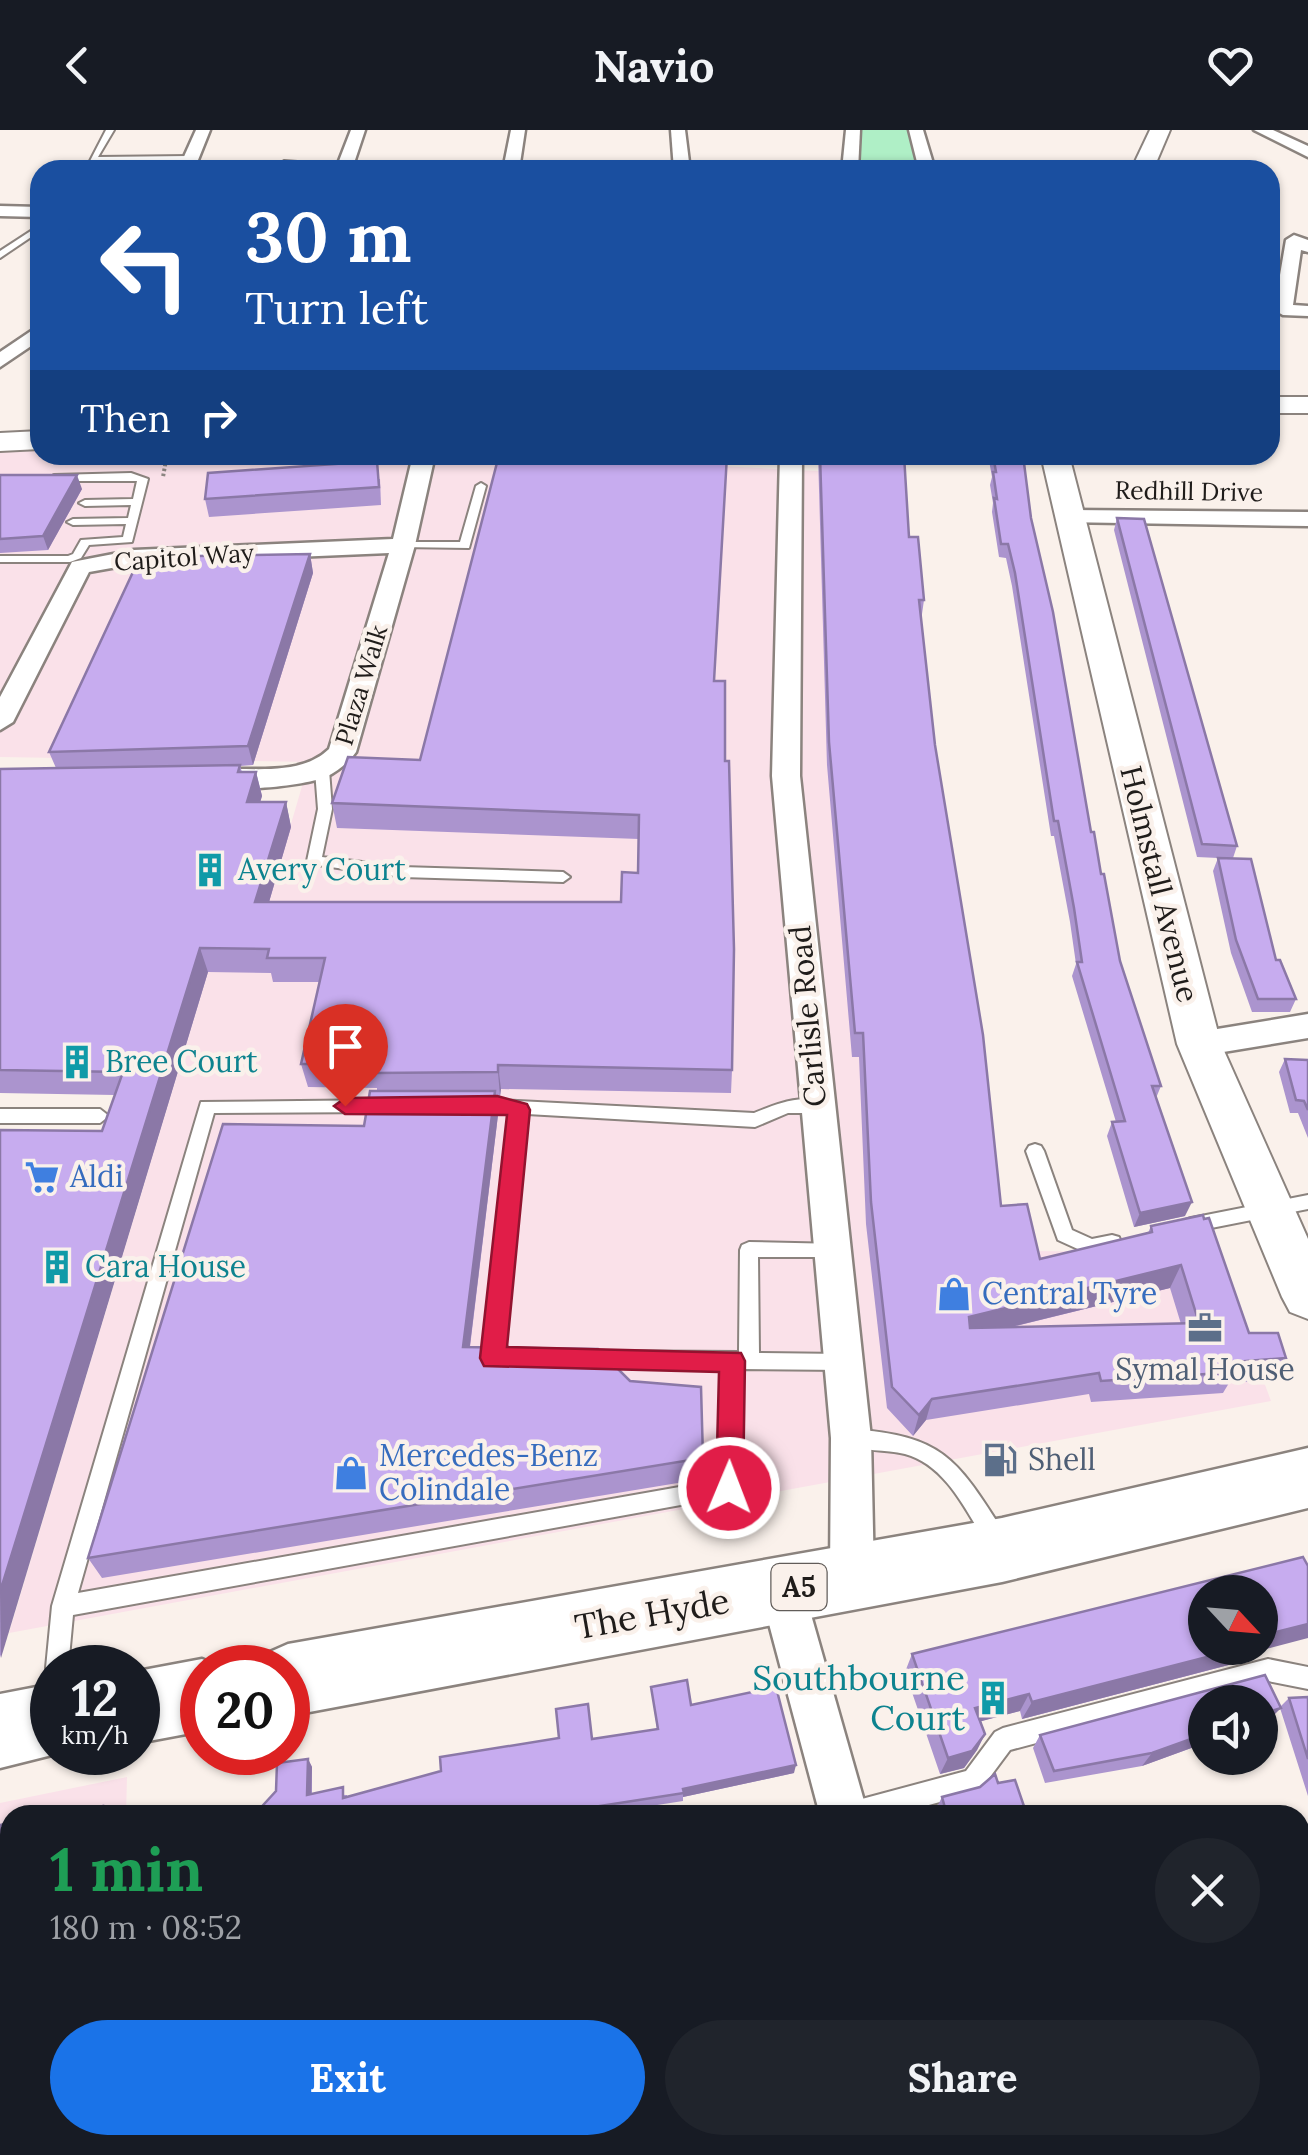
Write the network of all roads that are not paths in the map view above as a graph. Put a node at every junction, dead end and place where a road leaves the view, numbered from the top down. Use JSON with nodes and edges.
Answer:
{"nodes":[{"id":1,"x":110,"y":130,"type":"edge"},
{"id":2,"x":204,"y":130,"type":"edge"},
{"id":3,"x":358,"y":130,"type":"edge"},
{"id":4,"x":518,"y":130,"type":"edge"},
{"id":5,"x":678,"y":130,"type":"edge"},
{"id":6,"x":853,"y":130,"type":"edge"},
{"id":7,"x":916,"y":130,"type":"edge"},
{"id":8,"x":1160,"y":130,"type":"edge"},
{"id":9,"x":1261,"y":130,"type":"edge"},
{"id":10,"x":1308,"y":152,"type":"edge"},
{"id":11,"x":112,"y":160,"type":"edge"},
{"id":12,"x":190,"y":160,"type":"edge"},
{"id":13,"x":347,"y":160,"type":"edge"},
{"id":14,"x":513,"y":160,"type":"edge"},
{"id":15,"x":681,"y":160,"type":"edge"},
{"id":16,"x":851,"y":160,"type":"edge"},
{"id":17,"x":924,"y":160,"type":"edge"},
{"id":18,"x":1146,"y":160,"type":"edge"},
{"id":19,"x":0,"y":211,"type":"edge"},
{"id":20,"x":30,"y":212,"type":"edge"},
{"id":21,"x":30,"y":234,"type":"edge"},
{"id":22,"x":1308,"y":246,"type":"edge"},
{"id":23,"x":0,"y":255,"type":"edge"},
{"id":24,"x":1308,"y":310,"type":"edge"},
{"id":25,"x":30,"y":342,"type":"edge"},
{"id":26,"x":0,"y":361,"type":"edge"},
{"id":27,"x":1280,"y":405,"type":"edge"},
{"id":28,"x":1308,"y":405,"type":"edge"},
{"id":29,"x":30,"y":440,"type":"edge"},
{"id":30,"x":0,"y":442,"type":"edge"},
{"id":31,"x":422,"y":465,"type":"edge"},
{"id":32,"x":791,"y":465,"type":"edge"},
{"id":33,"x":1058,"y":465,"type":"edge"},
{"id":34,"x":38,"y":478,"type":"edge"},
{"id":35,"x":481,"y":486,"type":"dead end"},
{"id":36,"x":137,"y":502,"type":"junction"},
{"id":37,"x":85,"y":504,"type":"dead end"},
{"id":38,"x":1070,"y":517,"type":"junction"},
{"id":39,"x":1308,"y":519,"type":"edge"},
{"id":40,"x":132,"y":521,"type":"junction"},
{"id":41,"x":73,"y":522,"type":"dead end"},
{"id":42,"x":403,"y":545,"type":"junction"},
{"id":43,"x":125,"y":549,"type":"junction"},
{"id":44,"x":0,"y":560,"type":"edge"},
{"id":45,"x":0,"y":722,"type":"edge"},
{"id":46,"x":322,"y":770,"type":"junction"},
{"id":47,"x":194,"y":778,"type":"edge"},
{"id":48,"x":563,"y":877,"type":"dead end"},
{"id":49,"x":1308,"y":1026,"type":"edge"},
{"id":50,"x":1198,"y":1044,"type":"junction"},
{"id":51,"x":459,"y":1105,"type":"edge"},
{"id":52,"x":402,"y":1106,"type":"edge"},
{"id":53,"x":817,"y":1107,"type":"junction"},
{"id":54,"x":519,"y":1110,"type":"junction"},
{"id":55,"x":0,"y":1116,"type":"edge"},
{"id":56,"x":100,"y":1116,"type":"dead end"},
{"id":57,"x":1035,"y":1151,"type":"dead end"},
{"id":58,"x":1289,"y":1205,"type":"edge"},
{"id":59,"x":1163,"y":1231,"type":"edge"},
{"id":60,"x":1127,"y":1239,"type":"edge"},
{"id":61,"x":832,"y":1248,"type":"junction"},
{"id":62,"x":1308,"y":1297,"type":"edge"},
{"id":63,"x":532,"y":1358,"type":"edge"},
{"id":64,"x":572,"y":1359,"type":"edge"},
{"id":65,"x":740,"y":1361,"type":"junction"},
{"id":66,"x":844,"y":1362,"type":"junction"},
{"id":67,"x":852,"y":1438,"type":"junction"},
{"id":68,"x":1308,"y":1478,"type":"edge"},
{"id":69,"x":1002,"y":1550,"type":"junction"},
{"id":70,"x":852,"y":1576,"type":"junction"},
{"id":71,"x":782,"y":1590,"type":"junction"},
{"id":72,"x":63,"y":1606,"type":"junction"},
{"id":73,"x":59,"y":1645,"type":"edge"},
{"id":74,"x":310,"y":1676,"type":"edge"},
{"id":75,"x":1308,"y":1678,"type":"edge"},
{"id":76,"x":30,"y":1725,"type":"edge"},
{"id":77,"x":0,"y":1731,"type":"edge"},
{"id":78,"x":843,"y":1805,"type":"edge"},
{"id":79,"x":884,"y":1805,"type":"edge"}],
"edges":[{"from":1,"to":11,"type":"lane"},
{"from":2,"to":12,"type":"street"},
{"from":3,"to":13,"type":"street"},
{"from":4,"to":14,"type":"street"},
{"from":5,"to":15,"type":"street"},
{"from":6,"to":16,"type":"street"},
{"from":7,"to":17,"type":"street"},
{"from":8,"to":18,"type":"street"},
{"from":9,"to":10,"type":"street"},
{"from":19,"to":20,"type":"street"},
{"from":21,"to":23,"type":"lane"},
{"from":22,"to":24,"type":"street"},
{"from":25,"to":26,"type":"street"},
{"from":27,"to":28,"type":"street"},
{"from":29,"to":30,"type":"street"},
{"from":31,"to":42,"type":"street","name":"Plaza Walk"},
{"from":32,"to":53,"type":"street","name":"Carlisle Road"},
{"from":33,"to":38,"type":"street","name":"Holmstall Avenue"},
{"from":34,"to":36,"type":"lane"},
{"from":35,"to":42,"type":"lane"},
{"from":36,"to":37,"type":"lane"},
{"from":36,"to":40,"type":"lane"},
{"from":38,"to":39,"type":"street","name":"Redhill Drive"},
{"from":38,"to":50,"type":"street","name":"Holmstall Avenue"},
{"from":40,"to":41,"type":"lane"},
{"from":40,"to":43,"type":"lane"},
{"from":42,"to":43,"type":"street","name":"Capitol Way"},
{"from":42,"to":46,"type":"street","name":"Plaza Walk"},
{"from":43,"to":44,"type":"lane"},
{"from":43,"to":45,"type":"street","name":"Capitol Way"},
{"from":46,"to":47,"type":"street","name":"Plaza Walk"},
{"from":46,"to":48,"type":"lane"},
{"from":49,"to":50,"type":"street"},
{"from":50,"to":58,"type":"street","name":"Holmstall Avenue"},
{"from":51,"to":54,"type":"lane"},
{"from":52,"to":72,"type":"lane"},
{"from":53,"to":54,"type":"lane"},
{"from":53,"to":61,"type":"street","name":"Carlisle Road"},
{"from":54,"to":63,"type":"lane"},
{"from":55,"to":56,"type":"lane"},
{"from":57,"to":60,"type":"lane"},
{"from":58,"to":59,"type":"lane"},
{"from":58,"to":62,"type":"street","name":"Holmstall Avenue"},
{"from":61,"to":65,"type":"lane"},
{"from":61,"to":66,"type":"street","name":"Carlisle Road"},
{"from":64,"to":65,"type":"lane"},
{"from":65,"to":66,"type":"lane"},
{"from":65,"to":72,"type":"lane"},
{"from":66,"to":67,"type":"street","name":"Carlisle Road"},
{"from":67,"to":69,"type":"lane"},
{"from":67,"to":70,"type":"street","name":"Carlisle Road"},
{"from":68,"to":69,"type":"main road","name":"The Hyde","number":"A5"},
{"from":69,"to":70,"type":"main road","name":"The Hyde","number":"A5"},
{"from":70,"to":71,"type":"main road","name":"The Hyde","number":"A5"},
{"from":71,"to":74,"type":"main road","name":"The Hyde","number":"A5"},
{"from":71,"to":78,"type":"street"},
{"from":72,"to":73,"type":"lane"},
{"from":75,"to":79,"type":"lane"},
{"from":76,"to":77,"type":"main road"}]}
